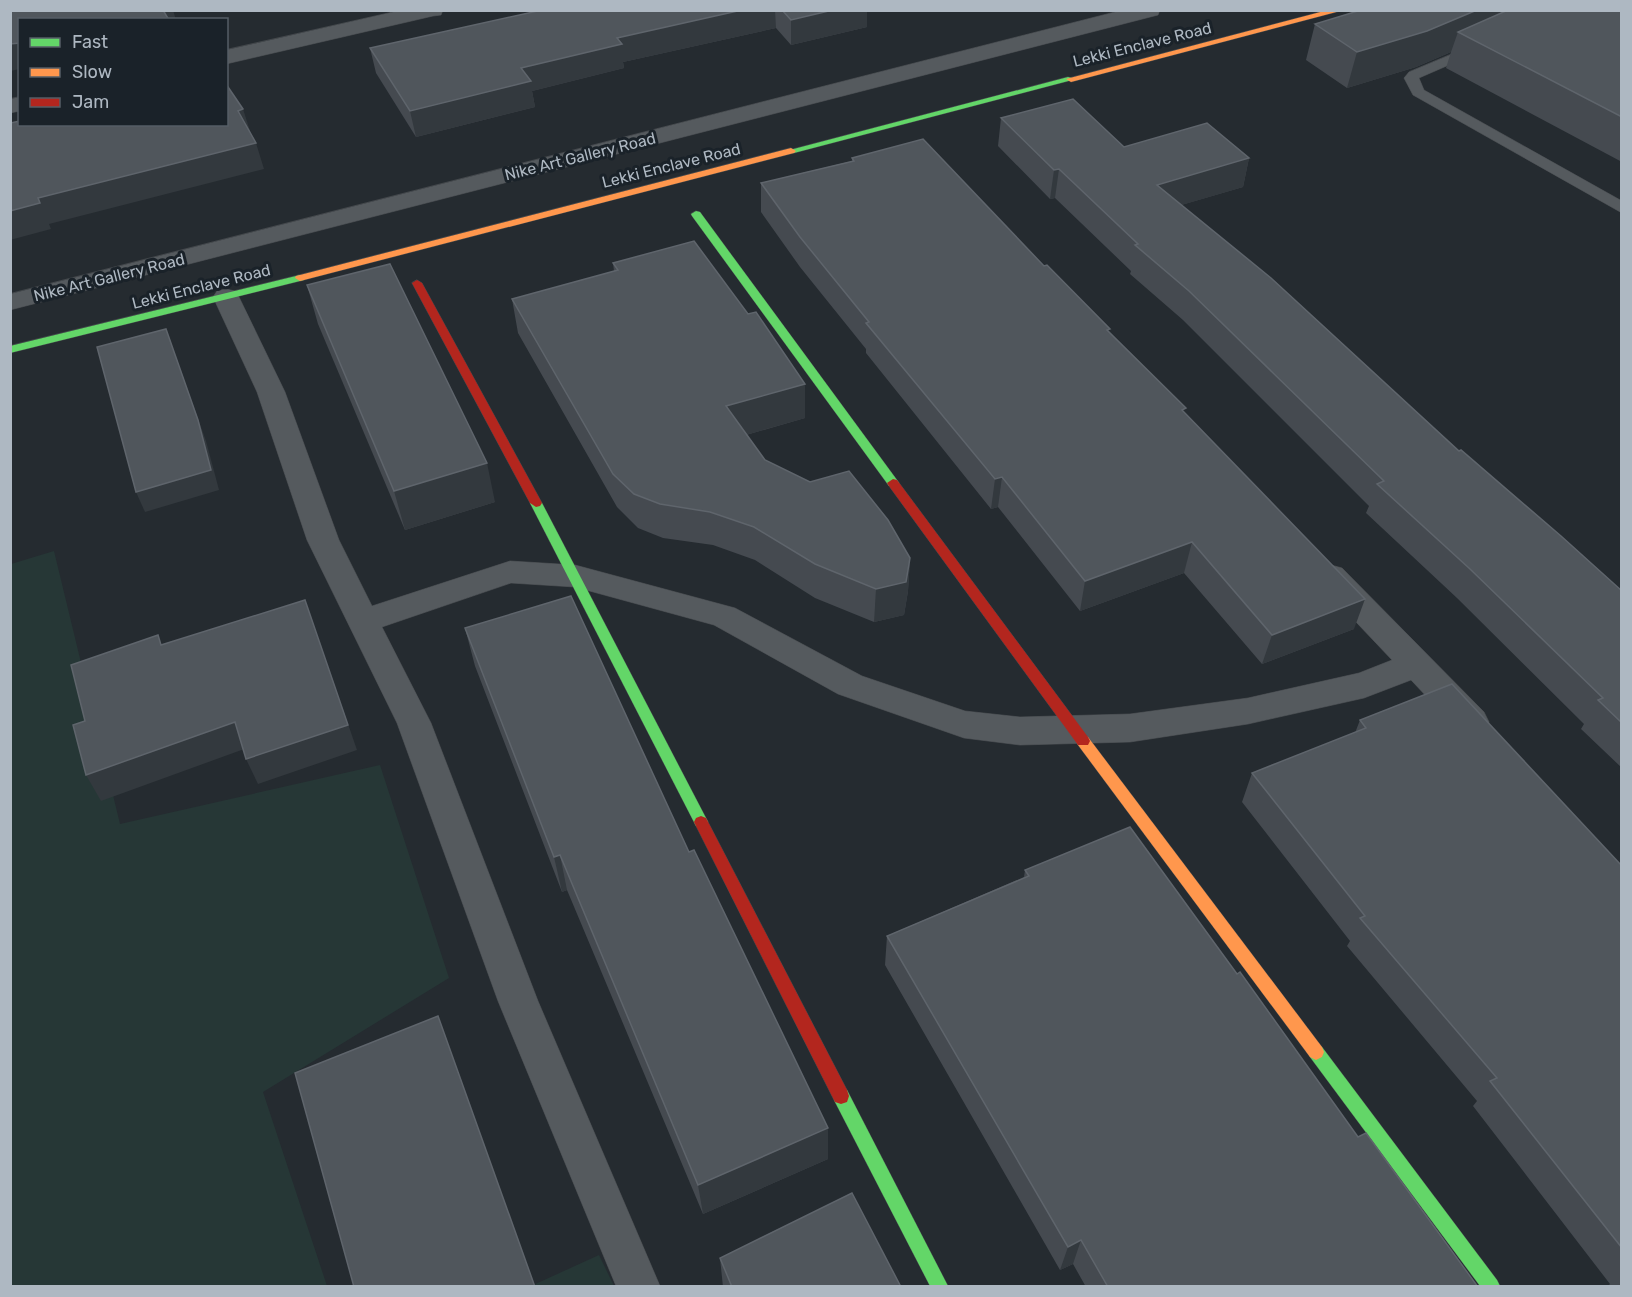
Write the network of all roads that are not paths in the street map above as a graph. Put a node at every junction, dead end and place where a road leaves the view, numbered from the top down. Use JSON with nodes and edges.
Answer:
{"nodes":[{"id":1,"x":433,"y":10,"type":"edge"},
{"id":2,"x":1150,"y":10,"type":"edge"},
{"id":3,"x":1340,"y":10,"type":"edge"},
{"id":4,"x":361,"y":18,"type":"edge"},
{"id":5,"x":1487,"y":44,"type":"edge"},
{"id":6,"x":228,"y":56,"type":"edge"},
{"id":7,"x":1622,"y":208,"type":"edge"},
{"id":8,"x":696,"y":214,"type":"dead end"},
{"id":9,"x":417,"y":283,"type":"dead end"},
{"id":10,"x":226,"y":297,"type":"junction"},
{"id":11,"x":10,"y":302,"type":"edge"},
{"id":12,"x":10,"y":350,"type":"edge"},
{"id":13,"x":1309,"y":553,"type":"edge"},
{"id":14,"x":575,"y":576,"type":"junction"},
{"id":15,"x":363,"y":621,"type":"junction"},
{"id":16,"x":1416,"y":664,"type":"junction"},
{"id":17,"x":1074,"y":729,"type":"junction"},
{"id":18,"x":1490,"y":740,"type":"edge"},
{"id":19,"x":638,"y":1287,"type":"edge"},
{"id":20,"x":939,"y":1287,"type":"edge"},
{"id":21,"x":1491,"y":1287,"type":"edge"}],
"edges":[{"from":1,"to":4,"type":"street"},
{"from":2,"to":11,"type":"street","name":"Nike Art Gallery Road"},
{"from":3,"to":10,"type":"street","name":"Lekki Enclave Road"},
{"from":4,"to":6,"type":"street"},
{"from":5,"to":7,"type":"lane"},
{"from":8,"to":17,"type":"street"},
{"from":9,"to":14,"type":"street"},
{"from":10,"to":12,"type":"street","name":"Lekki Enclave Road"},
{"from":10,"to":15,"type":"street"},
{"from":13,"to":16,"type":"street"},
{"from":14,"to":15,"type":"street"},
{"from":14,"to":17,"type":"street"},
{"from":14,"to":20,"type":"street"},
{"from":15,"to":19,"type":"street"},
{"from":16,"to":17,"type":"street"},
{"from":16,"to":18,"type":"street"},
{"from":17,"to":21,"type":"street"}]}
